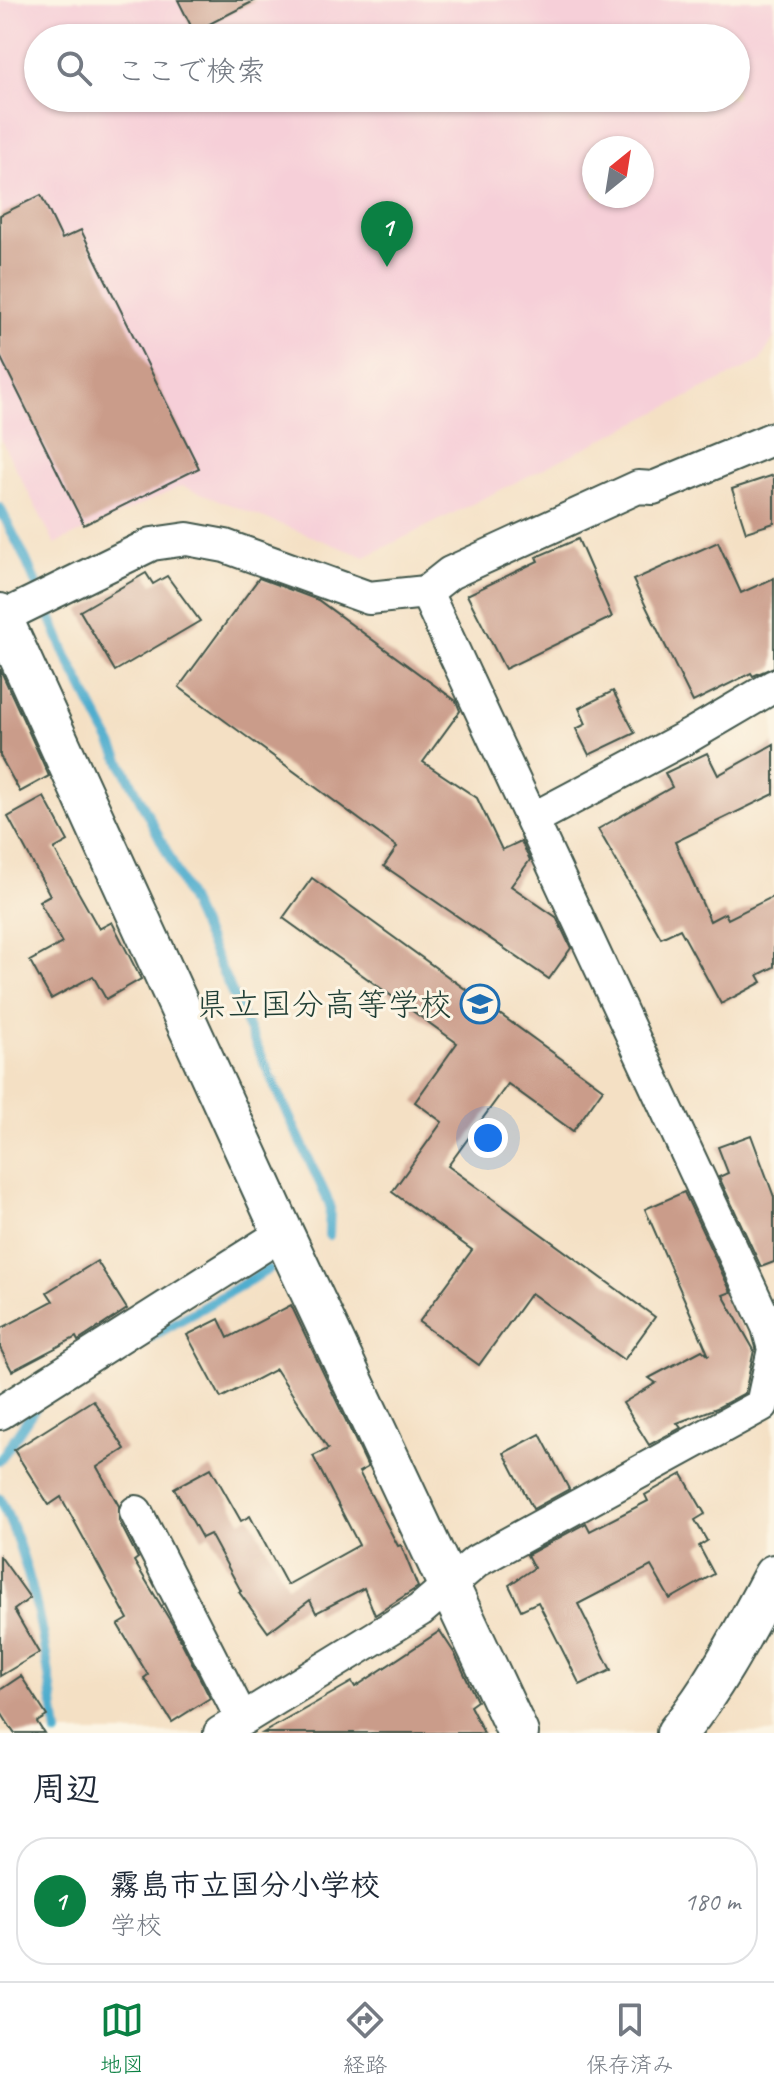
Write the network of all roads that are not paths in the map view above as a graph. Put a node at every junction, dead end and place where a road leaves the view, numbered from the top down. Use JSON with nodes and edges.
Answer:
{"nodes":[{"id":1,"x":774,"y":438,"type":"edge"},
{"id":2,"x":426,"y":592,"type":"junction"},
{"id":3,"x":5,"y":623,"type":"edge"},
{"id":4,"x":774,"y":686,"type":"edge"},
{"id":5,"x":533,"y":819,"type":"junction"},
{"id":6,"x":283,"y":1233,"type":"junction"},
{"id":7,"x":0,"y":1413,"type":"edge"},
{"id":8,"x":136,"y":1512,"type":"dead end"},
{"id":9,"x":774,"y":1575,"type":"edge"},
{"id":10,"x":448,"y":1585,"type":"junction"},
{"id":11,"x":231,"y":1726,"type":"edge"},
{"id":12,"x":518,"y":1733,"type":"edge"},
{"id":13,"x":677,"y":1733,"type":"edge"}],
"edges":[{"from":1,"to":2,"type":"street"},
{"from":2,"to":3,"type":"street"},
{"from":2,"to":5,"type":"street"},
{"from":3,"to":6,"type":"street"},
{"from":4,"to":5,"type":"street"},
{"from":5,"to":10,"type":"street"},
{"from":6,"to":7,"type":"street"},
{"from":6,"to":10,"type":"street"},
{"from":8,"to":11,"type":"street"},
{"from":9,"to":13,"type":"street"},
{"from":10,"to":11,"type":"street"},
{"from":10,"to":12,"type":"street"}]}
